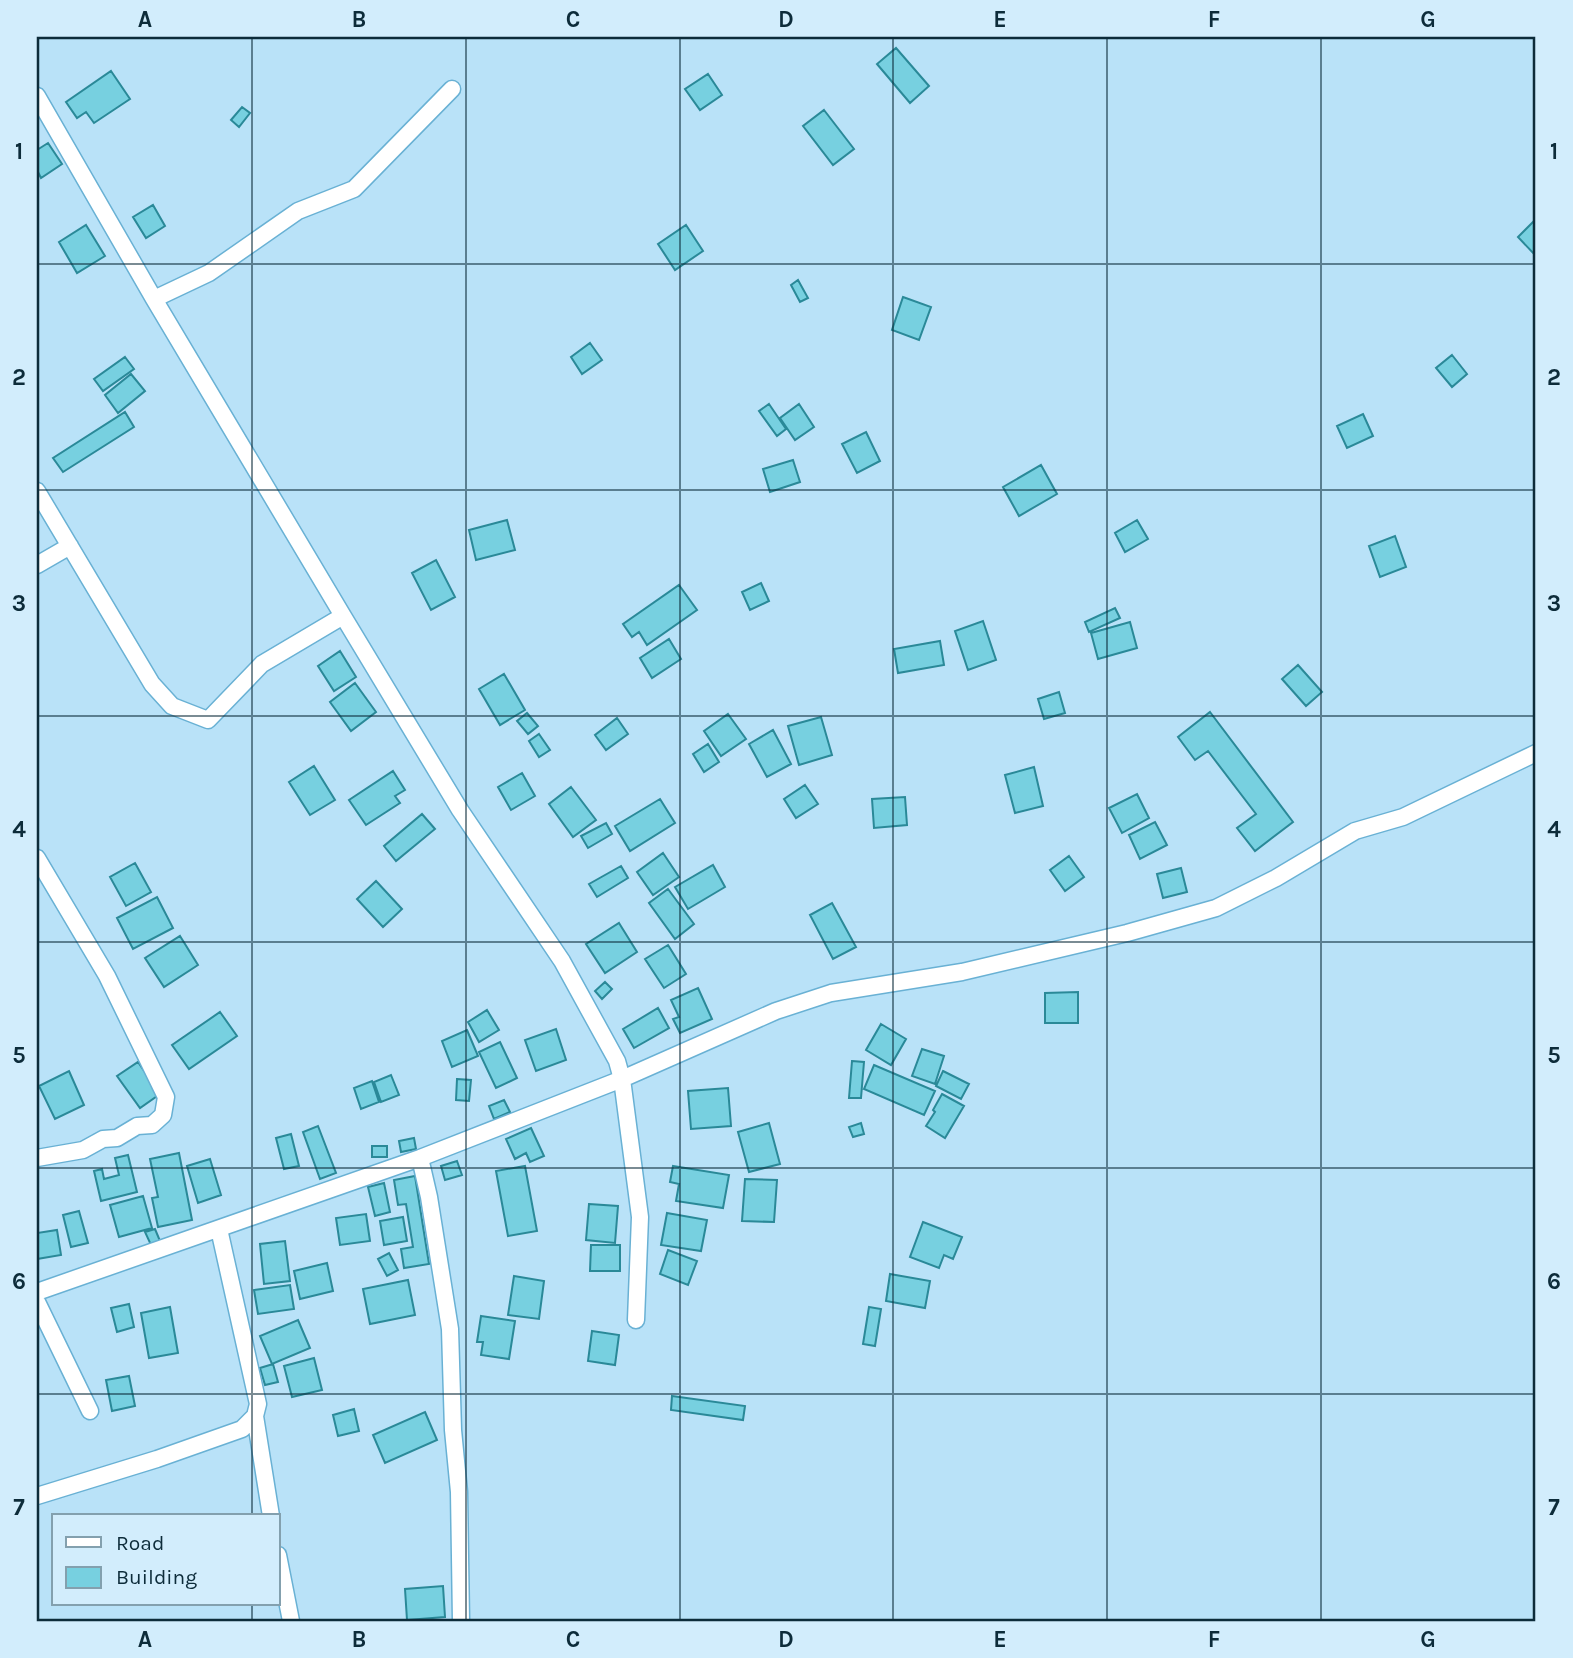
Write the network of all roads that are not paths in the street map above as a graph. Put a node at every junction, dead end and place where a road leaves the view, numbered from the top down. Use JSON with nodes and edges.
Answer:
{"nodes":[{"id":1,"x":452,"y":89,"type":"dead end"},
{"id":2,"x":37,"y":96,"type":"edge"},
{"id":3,"x":154,"y":299,"type":"junction"},
{"id":4,"x":37,"y":491,"type":"edge"},
{"id":5,"x":70,"y":546,"type":"junction"},
{"id":6,"x":37,"y":565,"type":"edge"},
{"id":7,"x":342,"y":616,"type":"junction"},
{"id":8,"x":1536,"y":753,"type":"edge"},
{"id":9,"x":37,"y":858,"type":"edge"},
{"id":10,"x":622,"y":1079,"type":"junction"},
{"id":11,"x":37,"y":1158,"type":"edge"},
{"id":12,"x":419,"y":1158,"type":"junction"},
{"id":13,"x":219,"y":1228,"type":"junction"},
{"id":14,"x":37,"y":1292,"type":"edge"},
{"id":15,"x":37,"y":1302,"type":"edge"},
{"id":16,"x":636,"y":1320,"type":"dead end"},
{"id":17,"x":90,"y":1411,"type":"dead end"},
{"id":18,"x":255,"y":1416,"type":"junction"},
{"id":19,"x":37,"y":1496,"type":"edge"},
{"id":20,"x":271,"y":1514,"type":"edge"},
{"id":21,"x":280,"y":1566,"type":"edge"},
{"id":22,"x":291,"y":1621,"type":"edge"},
{"id":23,"x":461,"y":1621,"type":"edge"}],
"edges":[{"from":1,"to":3,"type":"street"},
{"from":2,"to":3,"type":"street"},
{"from":3,"to":7,"type":"street"},
{"from":4,"to":5,"type":"street"},
{"from":5,"to":6,"type":"street"},
{"from":5,"to":7,"type":"street"},
{"from":7,"to":10,"type":"street"},
{"from":8,"to":10,"type":"street"},
{"from":9,"to":11,"type":"street"},
{"from":10,"to":12,"type":"street"},
{"from":10,"to":16,"type":"street"},
{"from":12,"to":13,"type":"street"},
{"from":12,"to":23,"type":"street"},
{"from":13,"to":14,"type":"street"},
{"from":13,"to":18,"type":"street"},
{"from":15,"to":17,"type":"street"},
{"from":18,"to":19,"type":"street"},
{"from":18,"to":20,"type":"street"},
{"from":21,"to":22,"type":"street"}]}
